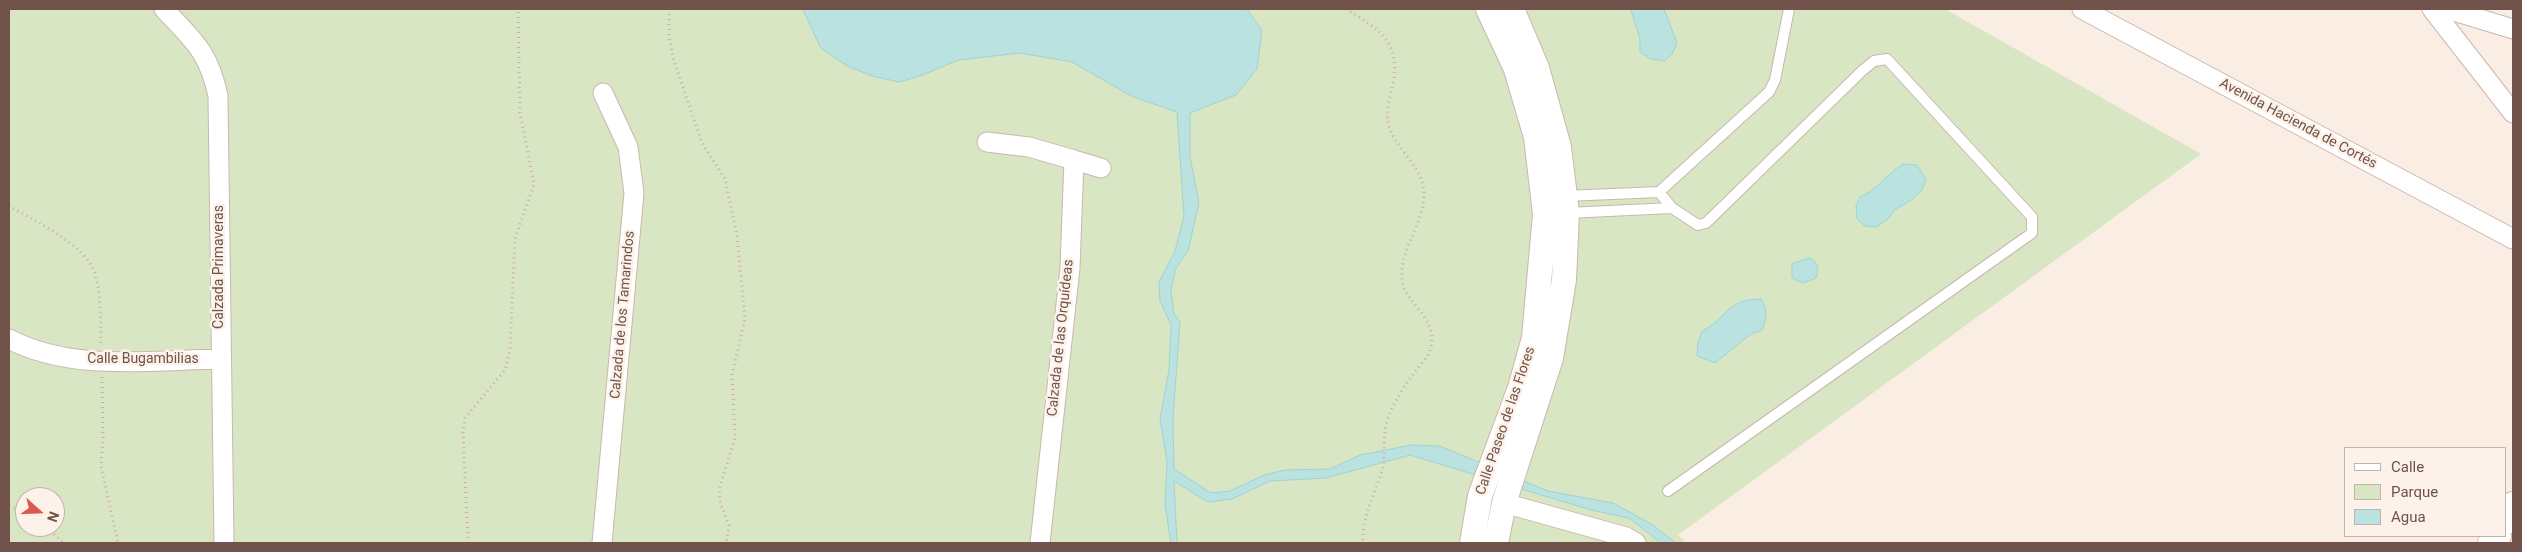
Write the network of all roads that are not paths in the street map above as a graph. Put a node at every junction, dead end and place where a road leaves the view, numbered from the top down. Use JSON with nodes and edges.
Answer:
{"nodes":[{"id":1,"x":164,"y":9,"type":"edge"},
{"id":2,"x":1488,"y":9,"type":"edge"},
{"id":3,"x":1512,"y":9,"type":"edge"},
{"id":4,"x":1789,"y":9,"type":"edge"},
{"id":5,"x":2082,"y":9,"type":"edge"},
{"id":6,"x":2432,"y":9,"type":"edge"},
{"id":7,"x":2447,"y":9,"type":"edge"},
{"id":8,"x":2513,"y":29,"type":"edge"},
{"id":9,"x":603,"y":93,"type":"dead end"},
{"id":10,"x":2513,"y":113,"type":"edge"},
{"id":11,"x":987,"y":142,"type":"dead end"},
{"id":12,"x":1074,"y":160,"type":"junction"},
{"id":13,"x":1100,"y":168,"type":"dead end"},
{"id":14,"x":1659,"y":192,"type":"junction"},
{"id":15,"x":1556,"y":205,"type":"junction"},
{"id":16,"x":1672,"y":208,"type":"junction"},
{"id":17,"x":2513,"y":239,"type":"edge"},
{"id":18,"x":9,"y":339,"type":"edge"},
{"id":19,"x":220,"y":359,"type":"junction"},
{"id":20,"x":1510,"y":449,"type":"junction"},
{"id":21,"x":1668,"y":491,"type":"dead end"},
{"id":22,"x":1504,"y":503,"type":"junction"},
{"id":23,"x":2513,"y":506,"type":"edge"},
{"id":24,"x":2507,"y":518,"type":"edge"},
{"id":25,"x":1473,"y":535,"type":"edge"},
{"id":26,"x":1498,"y":536,"type":"edge"},
{"id":27,"x":224,"y":543,"type":"edge"},
{"id":28,"x":602,"y":543,"type":"edge"},
{"id":29,"x":1040,"y":543,"type":"edge"},
{"id":30,"x":1636,"y":543,"type":"edge"}],
"edges":[{"from":1,"to":19,"type":"street","name":"Calzada Primaveras"},
{"from":2,"to":15,"type":"street","name":"Calle Paseo de las Flores"},
{"from":3,"to":15,"type":"street","name":"Calle Paseo de las Flores"},
{"from":4,"to":14,"type":"lane"},
{"from":5,"to":17,"type":"street","name":"Avenida Hacienda de Cortés"},
{"from":6,"to":10,"type":"street"},
{"from":7,"to":8,"type":"street"},
{"from":9,"to":28,"type":"street","name":"Calzada de los Tamarindos"},
{"from":11,"to":12,"type":"street"},
{"from":12,"to":13,"type":"street"},
{"from":12,"to":29,"type":"street","name":"Calzada de las Orquídeas"},
{"from":14,"to":15,"type":"lane"},
{"from":14,"to":16,"type":"lane"},
{"from":15,"to":16,"type":"lane"},
{"from":15,"to":20,"type":"street","name":"Calle Paseo de las Flores"},
{"from":16,"to":21,"type":"lane"},
{"from":18,"to":19,"type":"street","name":"Calle Bugambilias"},
{"from":19,"to":27,"type":"street","name":"Calzada Primaveras"},
{"from":20,"to":22,"type":"street","name":"Calle Paseo de las Flores"},
{"from":20,"to":25,"type":"street","name":"Calle Paseo de las Flores"},
{"from":22,"to":26,"type":"street","name":"Calle Paseo de las Flores"},
{"from":22,"to":30,"type":"street"},
{"from":23,"to":24,"type":"main road"},
{"from":25,"to":26,"type":"street"}]}
